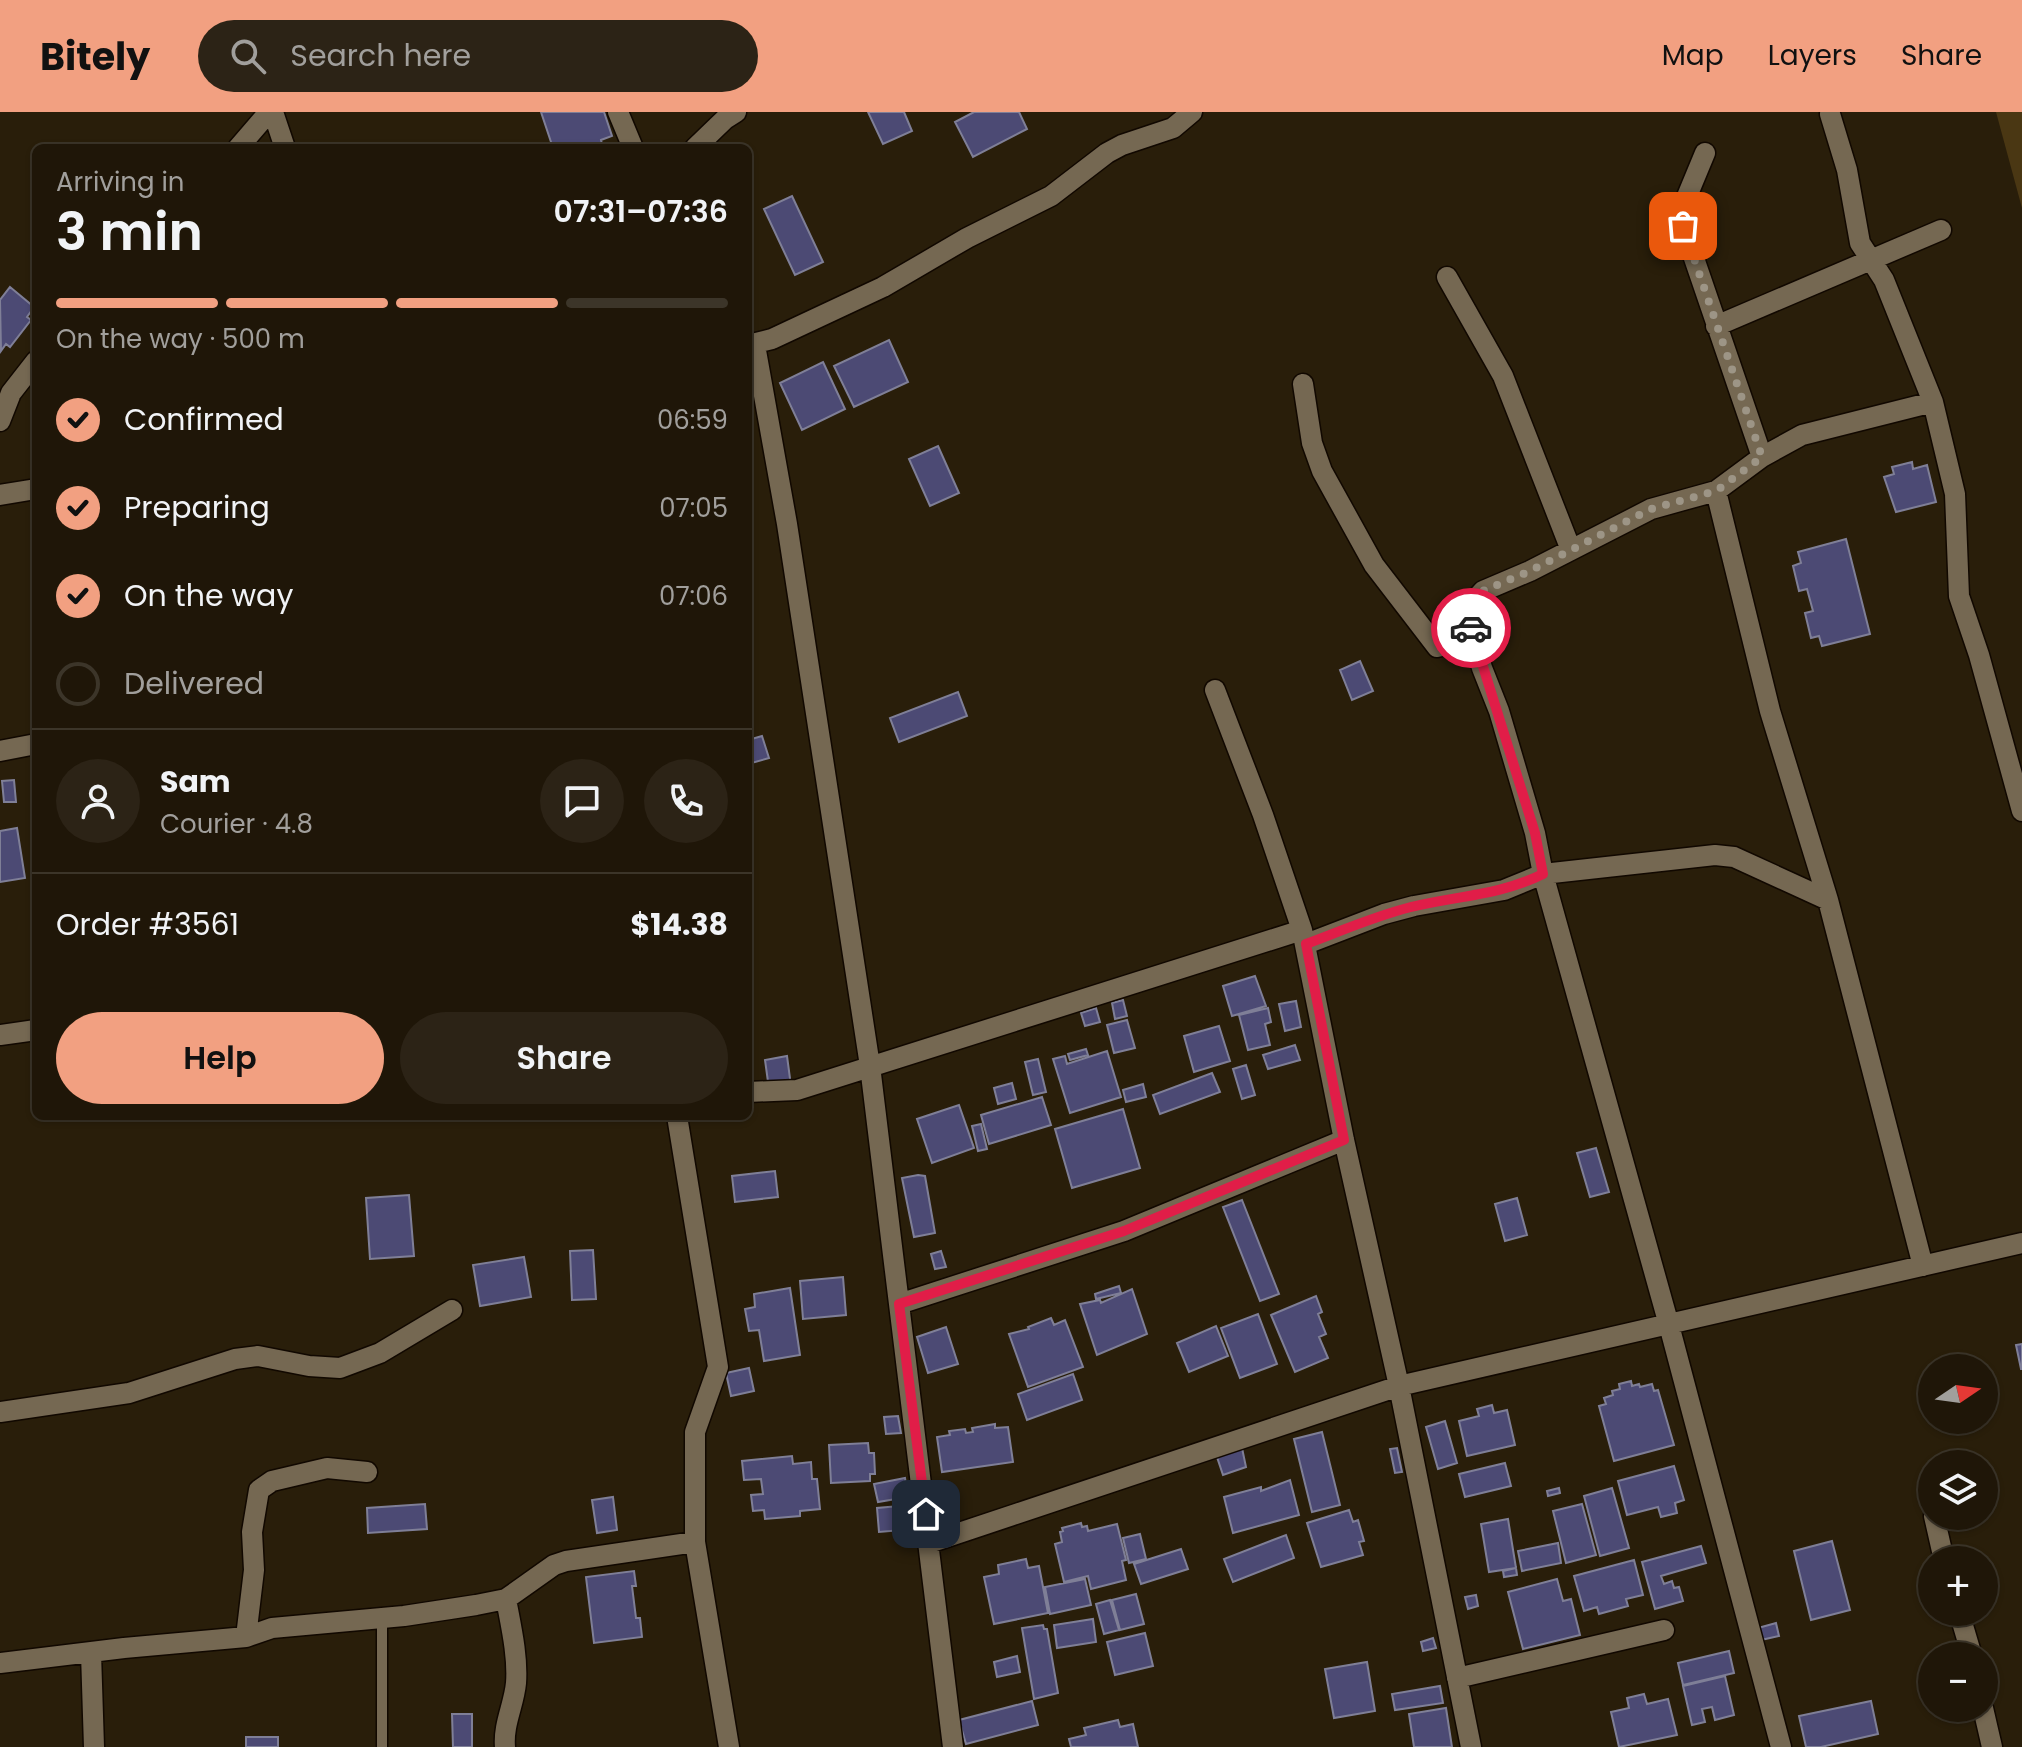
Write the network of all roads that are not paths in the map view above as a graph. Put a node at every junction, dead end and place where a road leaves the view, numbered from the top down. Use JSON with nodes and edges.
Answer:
{"nodes":[{"id":1,"x":271,"y":112,"type":"edge"},
{"id":2,"x":618,"y":112,"type":"edge"},
{"id":3,"x":736,"y":112,"type":"edge"},
{"id":4,"x":1192,"y":112,"type":"edge"},
{"id":5,"x":1830,"y":114,"type":"edge"},
{"id":6,"x":242,"y":144,"type":"edge"},
{"id":7,"x":283,"y":144,"type":"edge"},
{"id":8,"x":631,"y":144,"type":"edge"},
{"id":9,"x":699,"y":144,"type":"edge"},
{"id":10,"x":1705,"y":153,"type":"dead end"},
{"id":11,"x":1941,"y":230,"type":"dead end"},
{"id":12,"x":1872,"y":259,"type":"junction"},
{"id":13,"x":1447,"y":277,"type":"dead end"},
{"id":14,"x":1716,"y":326,"type":"junction"},
{"id":15,"x":752,"y":345,"type":"edge"},
{"id":16,"x":32,"y":366,"type":"edge"},
{"id":17,"x":1303,"y":384,"type":"dead end"},
{"id":18,"x":1933,"y":402,"type":"junction"},
{"id":19,"x":0,"y":421,"type":"edge"},
{"id":20,"x":1762,"y":457,"type":"junction"},
{"id":21,"x":32,"y":490,"type":"edge"},
{"id":22,"x":1716,"y":491,"type":"junction"},
{"id":23,"x":0,"y":495,"type":"edge"},
{"id":24,"x":1571,"y":550,"type":"junction"},
{"id":25,"x":1474,"y":639,"type":"junction"},
{"id":26,"x":1215,"y":690,"type":"dead end"},
{"id":27,"x":32,"y":745,"type":"edge"},
{"id":28,"x":0,"y":751,"type":"edge"},
{"id":29,"x":2022,"y":811,"type":"edge"},
{"id":30,"x":1543,"y":874,"type":"junction"},
{"id":31,"x":1828,"y":900,"type":"junction"},
{"id":32,"x":1304,"y":937,"type":"junction"},
{"id":33,"x":32,"y":1031,"type":"edge"},
{"id":34,"x":0,"y":1035,"type":"edge"},
{"id":35,"x":870,"y":1066,"type":"junction"},
{"id":36,"x":752,"y":1092,"type":"edge"},
{"id":37,"x":678,"y":1120,"type":"edge"},
{"id":38,"x":1344,"y":1140,"type":"junction"},
{"id":39,"x":2022,"y":1243,"type":"edge"},
{"id":40,"x":1923,"y":1266,"type":"junction"},
{"id":41,"x":899,"y":1304,"type":"junction"},
{"id":42,"x":452,"y":1310,"type":"dead end"},
{"id":43,"x":1669,"y":1325,"type":"junction"},
{"id":44,"x":1399,"y":1386,"type":"junction"},
{"id":45,"x":0,"y":1412,"type":"edge"},
{"id":46,"x":367,"y":1472,"type":"dead end"},
{"id":47,"x":695,"y":1542,"type":"junction"},
{"id":48,"x":929,"y":1543,"type":"junction"},
{"id":49,"x":506,"y":1599,"type":"junction"},
{"id":50,"x":382,"y":1617,"type":"junction"},
{"id":51,"x":1664,"y":1630,"type":"dead end"},
{"id":52,"x":246,"y":1637,"type":"junction"},
{"id":53,"x":91,"y":1653,"type":"junction"},
{"id":54,"x":0,"y":1663,"type":"edge"},
{"id":55,"x":1457,"y":1678,"type":"junction"},
{"id":56,"x":1986,"y":1722,"type":"edge"},
{"id":57,"x":94,"y":1747,"type":"edge"},
{"id":58,"x":382,"y":1747,"type":"edge"},
{"id":59,"x":505,"y":1747,"type":"edge"},
{"id":60,"x":729,"y":1747,"type":"edge"},
{"id":61,"x":953,"y":1747,"type":"edge"},
{"id":62,"x":1471,"y":1747,"type":"edge"},
{"id":63,"x":1781,"y":1747,"type":"edge"},
{"id":64,"x":1992,"y":1747,"type":"edge"}],
"edges":[{"from":1,"to":6,"type":"street"},
{"from":1,"to":7,"type":"street"},
{"from":2,"to":8,"type":"street"},
{"from":3,"to":9,"type":"street"},
{"from":4,"to":15,"type":"street"},
{"from":5,"to":12,"type":"street"},
{"from":10,"to":14,"type":"street"},
{"from":11,"to":12,"type":"street"},
{"from":12,"to":14,"type":"street"},
{"from":12,"to":18,"type":"street"},
{"from":13,"to":24,"type":"street"},
{"from":14,"to":20,"type":"street"},
{"from":15,"to":35,"type":"street"},
{"from":16,"to":19,"type":"street"},
{"from":17,"to":25,"type":"street"},
{"from":18,"to":20,"type":"street"},
{"from":18,"to":29,"type":"street"},
{"from":20,"to":22,"type":"street"},
{"from":21,"to":23,"type":"street"},
{"from":22,"to":24,"type":"street"},
{"from":22,"to":31,"type":"street"},
{"from":24,"to":25,"type":"street"},
{"from":25,"to":30,"type":"street"},
{"from":26,"to":32,"type":"street"},
{"from":27,"to":28,"type":"street"},
{"from":30,"to":31,"type":"street"},
{"from":30,"to":32,"type":"street"},
{"from":30,"to":43,"type":"street"},
{"from":31,"to":40,"type":"street"},
{"from":32,"to":35,"type":"street"},
{"from":32,"to":38,"type":"street"},
{"from":33,"to":34,"type":"street"},
{"from":35,"to":36,"type":"street"},
{"from":35,"to":41,"type":"street"},
{"from":37,"to":47,"type":"street"},
{"from":38,"to":41,"type":"street"},
{"from":38,"to":44,"type":"street"},
{"from":39,"to":40,"type":"street"},
{"from":40,"to":43,"type":"street"},
{"from":41,"to":48,"type":"street"},
{"from":42,"to":45,"type":"street"},
{"from":43,"to":44,"type":"street"},
{"from":43,"to":63,"type":"street"},
{"from":44,"to":48,"type":"street"},
{"from":44,"to":55,"type":"street"},
{"from":46,"to":52,"type":"street"},
{"from":47,"to":49,"type":"street"},
{"from":47,"to":60,"type":"street"},
{"from":48,"to":61,"type":"street"},
{"from":49,"to":50,"type":"street"},
{"from":49,"to":59,"type":"street"},
{"from":50,"to":52,"type":"street"},
{"from":50,"to":58,"type":"lane"},
{"from":51,"to":55,"type":"street"},
{"from":52,"to":53,"type":"street"},
{"from":53,"to":54,"type":"street"},
{"from":53,"to":57,"type":"street"},
{"from":55,"to":62,"type":"street"},
{"from":56,"to":64,"type":"street"}]}
